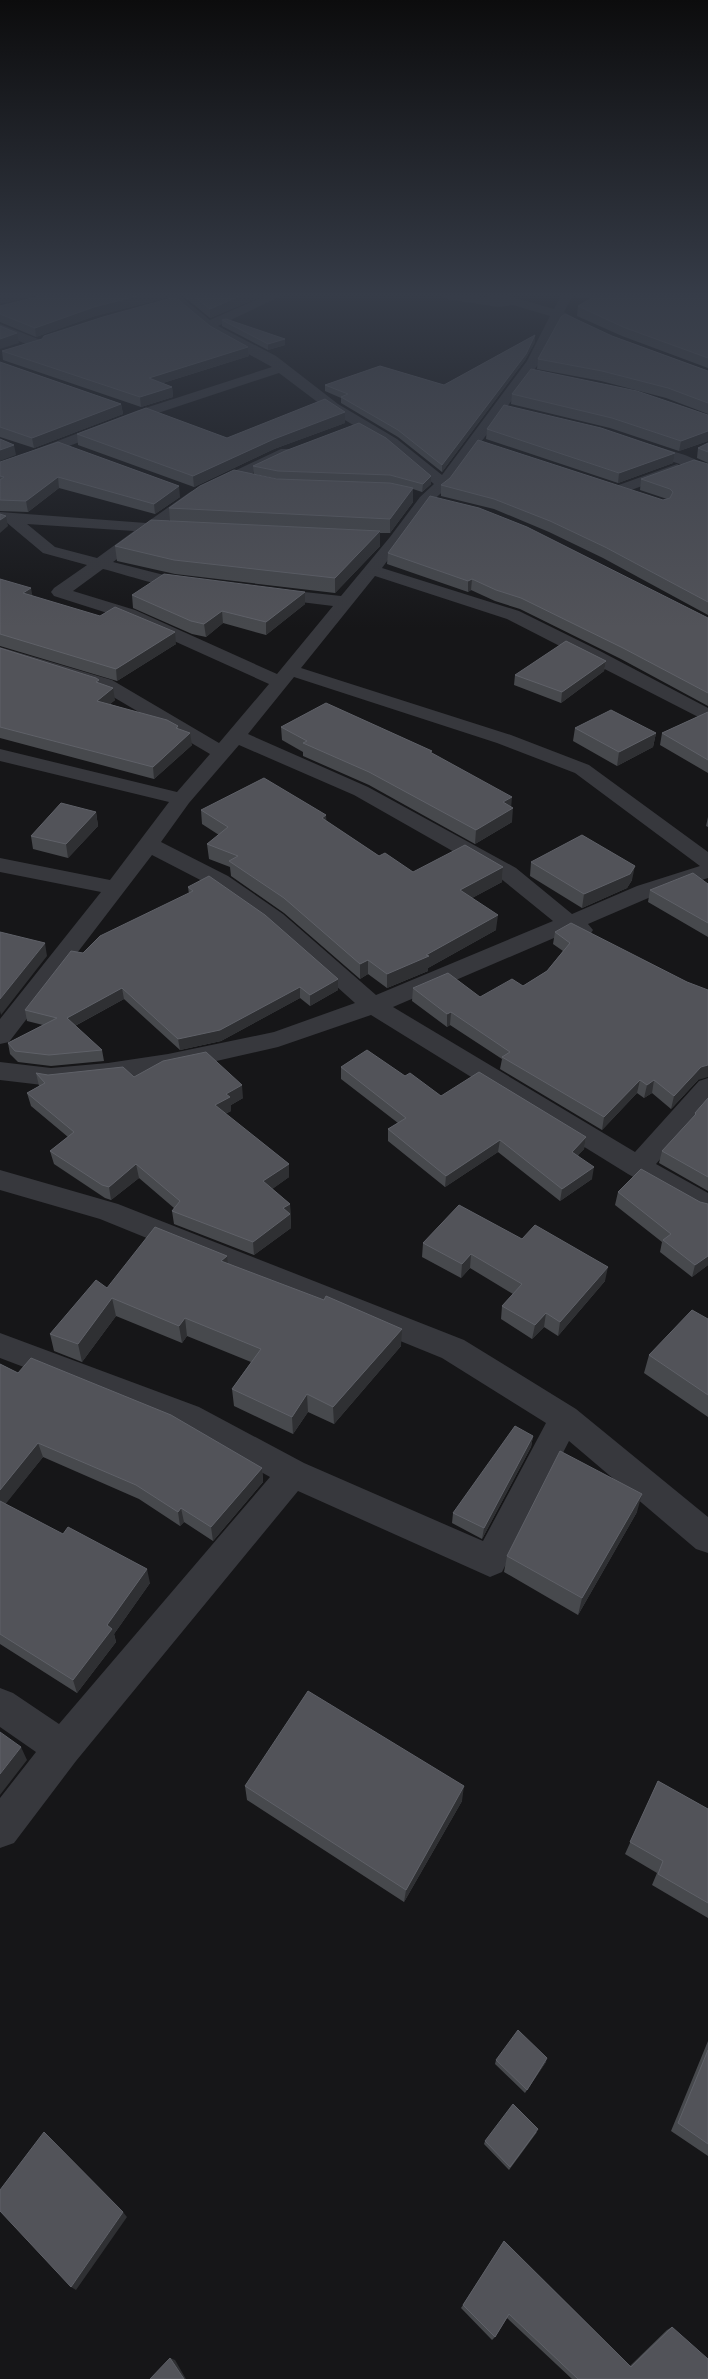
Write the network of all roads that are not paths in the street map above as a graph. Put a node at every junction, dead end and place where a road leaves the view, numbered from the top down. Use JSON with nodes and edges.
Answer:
{"nodes":[{"id":1,"x":165,"y":406,"type":"edge"},
{"id":2,"x":332,"y":406,"type":"edge"},
{"id":3,"x":499,"y":407,"type":"joint"},
{"id":4,"x":123,"y":408,"type":"edge"},
{"id":5,"x":518,"y":411,"type":"edge"},
{"id":6,"x":141,"y":414,"type":"junction"},
{"id":7,"x":361,"y":423,"type":"junction"},
{"id":8,"x":343,"y":430,"type":"edge"},
{"id":9,"x":626,"y":441,"type":"edge"},
{"id":10,"x":473,"y":442,"type":"junction"},
{"id":11,"x":59,"y":445,"type":"junction"},
{"id":12,"x":298,"y":447,"type":"edge"},
{"id":13,"x":17,"y":448,"type":"edge"},
{"id":14,"x":492,"y":448,"type":"edge"},
{"id":15,"x":701,"y":449,"type":"edge"},
{"id":16,"x":77,"y":451,"type":"edge"},
{"id":17,"x":34,"y":454,"type":"junction"},
{"id":18,"x":686,"y":460,"type":"junction"},
{"id":19,"x":0,"y":468,"type":"edge"},
{"id":20,"x":708,"y":470,"type":"edge"},
{"id":21,"x":234,"y":477,"type":"junction"},
{"id":22,"x":260,"y":482,"type":"edge"},
{"id":23,"x":602,"y":483,"type":"edge"},
{"id":24,"x":443,"y":484,"type":"junction"},
{"id":25,"x":177,"y":488,"type":"edge"},
{"id":26,"x":621,"y":489,"type":"junction"},
{"id":27,"x":195,"y":495,"type":"junction"},
{"id":28,"x":646,"y":498,"type":"edge"},
{"id":29,"x":3,"y":518,"type":"edge"},
{"id":30,"x":147,"y":528,"type":"junction"},
{"id":31,"x":177,"y":530,"type":"edge"},
{"id":32,"x":376,"y":540,"type":"edge"},
{"id":33,"x":396,"y":540,"type":"junction"},
{"id":34,"x":99,"y":563,"type":"junction"},
{"id":35,"x":372,"y":570,"type":"junction"},
{"id":36,"x":212,"y":586,"type":"edge"},
{"id":37,"x":250,"y":590,"type":"edge"},
{"id":38,"x":346,"y":602,"type":"junction"},
{"id":39,"x":0,"y":652,"type":"edge"},
{"id":40,"x":285,"y":676,"type":"junction"},
{"id":41,"x":708,"y":716,"type":"edge"},
{"id":42,"x":236,"y":736,"type":"junction"},
{"id":43,"x":222,"y":753,"type":"junction"},
{"id":44,"x":0,"y":755,"type":"edge"},
{"id":45,"x":182,"y":799,"type":"junction"},
{"id":46,"x":148,"y":845,"type":"junction"},
{"id":47,"x":708,"y":862,"type":"edge"},
{"id":48,"x":0,"y":865,"type":"edge"},
{"id":49,"x":708,"y":871,"type":"edge"},
{"id":50,"x":116,"y":888,"type":"junction"},
{"id":51,"x":569,"y":923,"type":"junction"},
{"id":52,"x":596,"y":937,"type":"edge"},
{"id":53,"x":373,"y":1006,"type":"junction"},
{"id":54,"x":0,"y":1036,"type":"edge"},
{"id":55,"x":0,"y":1071,"type":"edge"},
{"id":56,"x":708,"y":1087,"type":"edge"},
{"id":57,"x":638,"y":1167,"type":"junction"},
{"id":58,"x":0,"y":1180,"type":"edge"},
{"id":59,"x":708,"y":1206,"type":"edge"},
{"id":60,"x":0,"y":1345,"type":"edge"},
{"id":61,"x":566,"y":1418,"type":"junction"},
{"id":62,"x":293,"y":1473,"type":"junction"},
{"id":63,"x":708,"y":1538,"type":"edge"},
{"id":64,"x":0,"y":1706,"type":"edge"},
{"id":65,"x":63,"y":1748,"type":"junction"},
{"id":66,"x":0,"y":1829,"type":"edge"}],
"edges":[{"from":1,"to":6,"type":"street"},
{"from":2,"to":7,"type":"street"},
{"from":3,"to":5,"type":"street"},
{"from":3,"to":10,"type":"street"},
{"from":4,"to":6,"type":"street"},
{"from":6,"to":11,"type":"street"},
{"from":7,"to":8,"type":"street"},
{"from":7,"to":24,"type":"street"},
{"from":9,"to":18,"type":"street"},
{"from":10,"to":14,"type":"street"},
{"from":10,"to":24,"type":"street"},
{"from":11,"to":16,"type":"street"},
{"from":11,"to":17,"type":"street"},
{"from":12,"to":21,"type":"street"},
{"from":13,"to":17,"type":"street"},
{"from":15,"to":18,"type":"street"},
{"from":17,"to":19,"type":"street"},
{"from":18,"to":20,"type":"street"},
{"from":18,"to":26,"type":"street"},
{"from":21,"to":22,"type":"street"},
{"from":21,"to":27,"type":"street"},
{"from":23,"to":26,"type":"street"},
{"from":24,"to":33,"type":"street"},
{"from":25,"to":27,"type":"street"},
{"from":26,"to":28,"type":"street"},
{"from":27,"to":30,"type":"street"},
{"from":29,"to":30,"type":"street"},
{"from":29,"to":34,"type":"street"},
{"from":30,"to":31,"type":"street"},
{"from":30,"to":34,"type":"street"},
{"from":32,"to":33,"type":"street"},
{"from":33,"to":35,"type":"street"},
{"from":34,"to":36,"type":"street"},
{"from":34,"to":40,"type":"street"},
{"from":35,"to":38,"type":"street"},
{"from":35,"to":41,"type":"street"},
{"from":37,"to":38,"type":"street"},
{"from":38,"to":40,"type":"street"},
{"from":39,"to":43,"type":"street"},
{"from":40,"to":42,"type":"street"},
{"from":40,"to":47,"type":"street"},
{"from":42,"to":43,"type":"street"},
{"from":42,"to":51,"type":"street"},
{"from":43,"to":45,"type":"street"},
{"from":44,"to":45,"type":"street"},
{"from":45,"to":46,"type":"street"},
{"from":46,"to":50,"type":"street"},
{"from":46,"to":53,"type":"street"},
{"from":48,"to":50,"type":"street"},
{"from":49,"to":51,"type":"street"},
{"from":50,"to":54,"type":"street"},
{"from":51,"to":52,"type":"street"},
{"from":51,"to":53,"type":"street"},
{"from":53,"to":55,"type":"street"},
{"from":53,"to":57,"type":"street"},
{"from":56,"to":57,"type":"street"},
{"from":57,"to":59,"type":"street"},
{"from":58,"to":61,"type":"street"},
{"from":60,"to":62,"type":"street"},
{"from":61,"to":62,"type":"street"},
{"from":61,"to":63,"type":"street"},
{"from":62,"to":65,"type":"street"},
{"from":64,"to":65,"type":"street"},
{"from":65,"to":66,"type":"street"}]}
